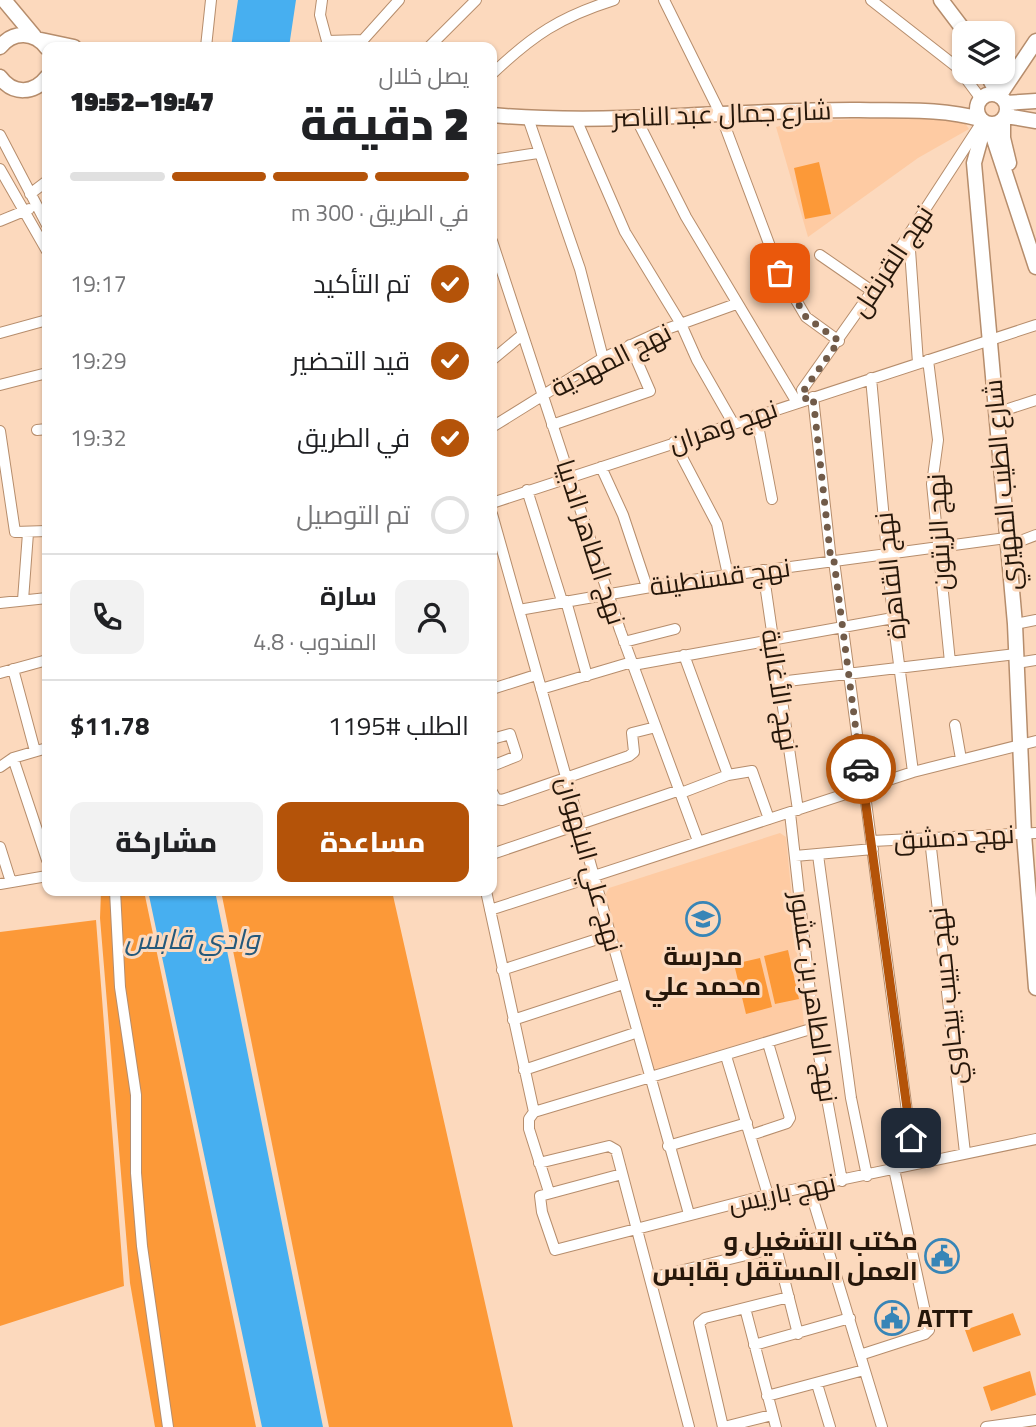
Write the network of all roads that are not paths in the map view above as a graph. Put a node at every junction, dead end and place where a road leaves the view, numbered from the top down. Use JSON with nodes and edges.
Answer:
{"nodes":[{"id":1,"x":4,"y":0,"type":"edge"},
{"id":2,"x":211,"y":0,"type":"edge"},
{"id":3,"x":322,"y":0,"type":"edge"},
{"id":4,"x":399,"y":0,"type":"edge"},
{"id":5,"x":476,"y":0,"type":"edge"},
{"id":6,"x":577,"y":0,"type":"edge"},
{"id":7,"x":614,"y":0,"type":"edge"},
{"id":8,"x":664,"y":0,"type":"edge"},
{"id":9,"x":871,"y":0,"type":"edge"},
{"id":10,"x":941,"y":0,"type":"edge"},
{"id":11,"x":582,"y":10,"type":"junction"},
{"id":12,"x":957,"y":21,"type":"edge"},
{"id":13,"x":41,"y":41,"type":"edge"},
{"id":14,"x":1036,"y":41,"type":"edge"},
{"id":15,"x":207,"y":42,"type":"edge"},
{"id":16,"x":327,"y":42,"type":"edge"},
{"id":17,"x":345,"y":42,"type":"edge"},
{"id":18,"x":434,"y":42,"type":"edge"},
{"id":19,"x":2,"y":43,"type":"edge"},
{"id":20,"x":497,"y":70,"type":"edge"},
{"id":21,"x":42,"y":83,"type":"edge"},
{"id":22,"x":986,"y":84,"type":"edge"},
{"id":23,"x":6,"y":85,"type":"edge"},
{"id":24,"x":1036,"y":102,"type":"edge"},
{"id":25,"x":992,"y":110,"type":"junction"},
{"id":26,"x":1036,"y":110,"type":"edge"},
{"id":27,"x":720,"y":113,"type":"junction"},
{"id":28,"x":497,"y":115,"type":"edge"},
{"id":29,"x":635,"y":116,"type":"junction"},
{"id":30,"x":528,"y":118,"type":"junction"},
{"id":31,"x":576,"y":119,"type":"junction"},
{"id":32,"x":1036,"y":121,"type":"edge"},
{"id":33,"x":0,"y":135,"type":"edge"},
{"id":34,"x":538,"y":153,"type":"junction"},
{"id":35,"x":497,"y":159,"type":"edge"},
{"id":36,"x":0,"y":169,"type":"edge"},
{"id":37,"x":42,"y":185,"type":"edge"},
{"id":38,"x":30,"y":194,"type":"junction"},
{"id":39,"x":36,"y":204,"type":"junction"},
{"id":40,"x":24,"y":212,"type":"junction"},
{"id":41,"x":42,"y":215,"type":"edge"},
{"id":42,"x":0,"y":221,"type":"edge"},
{"id":43,"x":909,"y":235,"type":"junction"},
{"id":44,"x":1036,"y":240,"type":"edge"},
{"id":45,"x":42,"y":243,"type":"edge"},
{"id":46,"x":820,"y":255,"type":"dead end"},
{"id":47,"x":497,"y":257,"type":"edge"},
{"id":48,"x":1036,"y":267,"type":"edge"},
{"id":49,"x":873,"y":291,"type":"junction"},
{"id":50,"x":736,"y":304,"type":"junction"},
{"id":51,"x":42,"y":321,"type":"edge"},
{"id":52,"x":681,"y":324,"type":"junction"},
{"id":53,"x":1036,"y":325,"type":"edge"},
{"id":54,"x":0,"y":333,"type":"edge"},
{"id":55,"x":522,"y":335,"type":"junction"},
{"id":56,"x":839,"y":341,"type":"junction"},
{"id":57,"x":990,"y":341,"type":"junction"},
{"id":58,"x":630,"y":345,"type":"junction"},
{"id":59,"x":497,"y":354,"type":"edge"},
{"id":60,"x":603,"y":358,"type":"junction"},
{"id":61,"x":923,"y":361,"type":"junction"},
{"id":62,"x":42,"y":374,"type":"edge"},
{"id":63,"x":871,"y":378,"type":"junction"},
{"id":64,"x":0,"y":385,"type":"edge"},
{"id":65,"x":542,"y":394,"type":"junction"},
{"id":66,"x":804,"y":399,"type":"junction"},
{"id":67,"x":1036,"y":400,"type":"edge"},
{"id":68,"x":996,"y":413,"type":"junction"},
{"id":69,"x":756,"y":415,"type":"junction"},
{"id":70,"x":733,"y":423,"type":"junction"},
{"id":71,"x":497,"y":424,"type":"edge"},
{"id":72,"x":552,"y":425,"type":"junction"},
{"id":73,"x":0,"y":431,"type":"edge"},
{"id":74,"x":674,"y":442,"type":"junction"},
{"id":75,"x":601,"y":467,"type":"junction"},
{"id":76,"x":569,"y":477,"type":"junction"},
{"id":77,"x":527,"y":491,"type":"junction"},
{"id":78,"x":772,"y":499,"type":"dead end"},
{"id":79,"x":497,"y":501,"type":"edge"},
{"id":80,"x":42,"y":532,"type":"edge"},
{"id":81,"x":28,"y":533,"type":"junction"},
{"id":82,"x":497,"y":533,"type":"edge"},
{"id":83,"x":1036,"y":535,"type":"edge"},
{"id":84,"x":1006,"y":542,"type":"junction"},
{"id":85,"x":937,"y":547,"type":"junction"},
{"id":86,"x":887,"y":554,"type":"junction"},
{"id":87,"x":503,"y":556,"type":"junction"},
{"id":88,"x":497,"y":558,"type":"edge"},
{"id":89,"x":832,"y":561,"type":"junction"},
{"id":90,"x":763,"y":570,"type":"junction"},
{"id":91,"x":728,"y":575,"type":"junction"},
{"id":92,"x":648,"y":587,"type":"junction"},
{"id":93,"x":608,"y":594,"type":"junction"},
{"id":94,"x":42,"y":598,"type":"edge"},
{"id":95,"x":23,"y":600,"type":"junction"},
{"id":96,"x":564,"y":601,"type":"junction"},
{"id":97,"x":0,"y":603,"type":"edge"},
{"id":98,"x":519,"y":610,"type":"junction"},
{"id":99,"x":893,"y":618,"type":"junction"},
{"id":100,"x":1036,"y":620,"type":"edge"},
{"id":101,"x":1015,"y":624,"type":"junction"},
{"id":102,"x":842,"y":626,"type":"junction"},
{"id":103,"x":675,"y":629,"type":"dead end"},
{"id":104,"x":771,"y":639,"type":"junction"},
{"id":105,"x":624,"y":642,"type":"junction"},
{"id":106,"x":684,"y":655,"type":"junction"},
{"id":107,"x":1016,"y":658,"type":"junction"},
{"id":108,"x":1036,"y":660,"type":"edge"},
{"id":109,"x":42,"y":661,"type":"edge"},
{"id":110,"x":950,"y":662,"type":"junction"},
{"id":111,"x":633,"y":663,"type":"junction"},
{"id":112,"x":899,"y":668,"type":"junction"},
{"id":113,"x":12,"y":669,"type":"junction"},
{"id":114,"x":0,"y":673,"type":"edge"},
{"id":115,"x":848,"y":674,"type":"junction"},
{"id":116,"x":536,"y":675,"type":"junction"},
{"id":117,"x":587,"y":677,"type":"junction"},
{"id":118,"x":779,"y":682,"type":"junction"},
{"id":119,"x":497,"y":687,"type":"edge"},
{"id":120,"x":541,"y":689,"type":"junction"},
{"id":121,"x":955,"y":725,"type":"dead end"},
{"id":122,"x":656,"y":727,"type":"junction"},
{"id":123,"x":497,"y":737,"type":"edge"},
{"id":124,"x":1029,"y":743,"type":"edge"},
{"id":125,"x":42,"y":749,"type":"edge"},
{"id":126,"x":35,"y":751,"type":"junction"},
{"id":127,"x":13,"y":758,"type":"junction"},
{"id":128,"x":961,"y":759,"type":"junction"},
{"id":129,"x":497,"y":764,"type":"edge"},
{"id":130,"x":0,"y":767,"type":"edge"},
{"id":131,"x":913,"y":772,"type":"junction"},
{"id":132,"x":728,"y":775,"type":"junction"},
{"id":133,"x":565,"y":777,"type":"junction"},
{"id":134,"x":863,"y":789,"type":"junction"},
{"id":135,"x":681,"y":791,"type":"junction"},
{"id":136,"x":497,"y":799,"type":"edge"},
{"id":137,"x":794,"y":811,"type":"junction"},
{"id":138,"x":769,"y":819,"type":"junction"},
{"id":139,"x":579,"y":824,"type":"junction"},
{"id":140,"x":1030,"y":834,"type":"edge"},
{"id":141,"x":930,"y":839,"type":"junction"},
{"id":142,"x":698,"y":842,"type":"junction"},
{"id":143,"x":42,"y":845,"type":"edge"},
{"id":144,"x":872,"y":845,"type":"junction"},
{"id":145,"x":0,"y":847,"type":"edge"},
{"id":146,"x":497,"y":852,"type":"edge"},
{"id":147,"x":818,"y":855,"type":"junction"},
{"id":148,"x":795,"y":856,"type":"junction"},
{"id":149,"x":593,"y":875,"type":"junction"},
{"id":150,"x":42,"y":877,"type":"edge"},
{"id":151,"x":5,"y":883,"type":"edge"},
{"id":152,"x":115,"y":896,"type":"edge"},
{"id":153,"x":487,"y":896,"type":"edge"},
{"id":154,"x":490,"y":910,"type":"junction"},
{"id":155,"x":610,"y":935,"type":"junction"},
{"id":156,"x":502,"y":970,"type":"junction"},
{"id":157,"x":623,"y":984,"type":"junction"},
{"id":158,"x":1036,"y":988,"type":"edge"},
{"id":159,"x":513,"y":1020,"type":"junction"},
{"id":160,"x":814,"y":1028,"type":"junction"},
{"id":161,"x":635,"y":1033,"type":"junction"},
{"id":162,"x":768,"y":1043,"type":"junction"},
{"id":163,"x":726,"y":1056,"type":"junction"},
{"id":164,"x":524,"y":1070,"type":"junction"},
{"id":165,"x":649,"y":1079,"type":"junction"},
{"id":166,"x":534,"y":1112,"type":"junction"},
{"id":167,"x":747,"y":1123,"type":"junction"},
{"id":168,"x":751,"y":1135,"type":"junction"},
{"id":169,"x":1036,"y":1139,"type":"edge"},
{"id":170,"x":668,"y":1146,"type":"junction"},
{"id":171,"x":965,"y":1153,"type":"junction"},
{"id":172,"x":540,"y":1163,"type":"junction"},
{"id":173,"x":914,"y":1164,"type":"junction"},
{"id":174,"x":894,"y":1169,"type":"junction"},
{"id":175,"x":622,"y":1174,"type":"junction"},
{"id":176,"x":867,"y":1176,"type":"junction"},
{"id":177,"x":842,"y":1181,"type":"junction"},
{"id":178,"x":809,"y":1187,"type":"junction"},
{"id":179,"x":549,"y":1192,"type":"junction"},
{"id":180,"x":768,"y":1195,"type":"junction"},
{"id":181,"x":689,"y":1214,"type":"junction"},
{"id":182,"x":637,"y":1228,"type":"junction"},
{"id":183,"x":824,"y":1237,"type":"junction"},
{"id":184,"x":776,"y":1247,"type":"junction"},
{"id":185,"x":651,"y":1278,"type":"junction"},
{"id":186,"x":789,"y":1297,"type":"junction"},
{"id":187,"x":745,"y":1308,"type":"junction"},
{"id":188,"x":850,"y":1318,"type":"junction"},
{"id":189,"x":798,"y":1334,"type":"junction"},
{"id":190,"x":754,"y":1345,"type":"junction"},
{"id":191,"x":860,"y":1355,"type":"junction"},
{"id":192,"x":864,"y":1370,"type":"junction"},
{"id":193,"x":817,"y":1384,"type":"junction"},
{"id":194,"x":767,"y":1396,"type":"junction"},
{"id":195,"x":772,"y":1415,"type":"junction"},
{"id":196,"x":1036,"y":1420,"type":"edge"},
{"id":197,"x":168,"y":1427,"type":"edge"},
{"id":198,"x":689,"y":1427,"type":"edge"},
{"id":199,"x":724,"y":1427,"type":"edge"},
{"id":200,"x":776,"y":1427,"type":"edge"},
{"id":201,"x":830,"y":1427,"type":"edge"},
{"id":202,"x":883,"y":1427,"type":"edge"},
{"id":203,"x":986,"y":1427,"type":"edge"}],
"edges":[{"from":1,"to":13,"type":"street"},
{"from":2,"to":15,"type":"street"},
{"from":3,"to":16,"type":"street"},
{"from":4,"to":17,"type":"street"},
{"from":5,"to":18,"type":"street"},
{"from":6,"to":11,"type":"street"},
{"from":7,"to":11,"type":"street"},
{"from":8,"to":27,"type":"street"},
{"from":9,"to":25,"type":"street"},
{"from":10,"to":12,"type":"street"},
{"from":11,"to":20,"type":"street"},
{"from":13,"to":19,"type":"street"},
{"from":14,"to":25,"type":"street","name":"شارع الطيب المهيري"},
{"from":21,"to":23,"type":"street"},
{"from":22,"to":25,"type":"street"},
{"from":24,"to":25,"type":"street"},
{"from":25,"to":26,"type":"street"},
{"from":25,"to":27,"type":"street","name":"شارع جمال عبد الناصر"},
{"from":25,"to":32,"type":"street"},
{"from":25,"to":43,"type":"street","name":"نهج القرنفل"},
{"from":25,"to":44,"type":"street"},
{"from":25,"to":48,"type":"street"},
{"from":25,"to":57,"type":"street","name":"شارع الطيب المهيري"},
{"from":27,"to":29,"type":"street","name":"شارع جمال عبد الناصر"},
{"from":27,"to":56,"type":"street"},
{"from":28,"to":30,"type":"street","name":"شارع جمال عبد الناصر"},
{"from":29,"to":31,"type":"street","name":"شارع جمال عبد الناصر"},
{"from":29,"to":50,"type":"street"},
{"from":30,"to":31,"type":"street","name":"شارع جمال عبد الناصر"},
{"from":30,"to":34,"type":"street"},
{"from":31,"to":52,"type":"street"},
{"from":33,"to":38,"type":"street"},
{"from":34,"to":35,"type":"street"},
{"from":34,"to":60,"type":"street"},
{"from":36,"to":40,"type":"street"},
{"from":37,"to":38,"type":"street"},
{"from":38,"to":39,"type":"street"},
{"from":39,"to":40,"type":"street"},
{"from":39,"to":41,"type":"street"},
{"from":40,"to":42,"type":"street"},
{"from":40,"to":45,"type":"street"},
{"from":43,"to":49,"type":"street","name":"نهج القرنفل"},
{"from":43,"to":61,"type":"street","name":"نهج الزيتون"},
{"from":46,"to":49,"type":"street"},
{"from":47,"to":55,"type":"street","name":"نهج الطاهر الدبيا"},
{"from":49,"to":56,"type":"street","name":"نهج القرنفل"},
{"from":50,"to":52,"type":"street","name":"نهج المهدية"},
{"from":50,"to":66,"type":"street"},
{"from":51,"to":54,"type":"street"},
{"from":52,"to":58,"type":"street","name":"نهج المهدية"},
{"from":52,"to":70,"type":"street"},
{"from":53,"to":57,"type":"street","name":"نهج وهران"},
{"from":55,"to":59,"type":"street"},
{"from":55,"to":65,"type":"street","name":"نهج الطاهر الدبيا"},
{"from":56,"to":66,"type":"street","name":"نهج القرنفل"},
{"from":57,"to":61,"type":"street","name":"نهج وهران"},
{"from":57,"to":68,"type":"street","name":"شارع الطيب المهيري"},
{"from":58,"to":60,"type":"street","name":"نهج المهدية"},
{"from":58,"to":72,"type":"street"},
{"from":60,"to":65,"type":"street","name":"نهج المهدية"},
{"from":61,"to":63,"type":"street","name":"نهج وهران"},
{"from":61,"to":85,"type":"street","name":"نهج الزيتون"},
{"from":62,"to":64,"type":"street"},
{"from":63,"to":66,"type":"street","name":"نهج وهران"},
{"from":63,"to":86,"type":"street","name":"نهج القاهرة"},
{"from":65,"to":71,"type":"street","name":"نهج المهدية"},
{"from":65,"to":72,"type":"street","name":"نهج الطاهر الدبيا"},
{"from":66,"to":69,"type":"street","name":"نهج وهران"},
{"from":66,"to":89,"type":"street"},
{"from":67,"to":68,"type":"street"},
{"from":68,"to":84,"type":"street","name":"شارع الطيب المهيري"},
{"from":69,"to":70,"type":"street","name":"نهج وهران"},
{"from":69,"to":78,"type":"street"},
{"from":70,"to":74,"type":"street","name":"نهج وهران"},
{"from":72,"to":76,"type":"street","name":"نهج الطاهر الدبيا"},
{"from":73,"to":81,"type":"street"},
{"from":74,"to":75,"type":"street","name":"نهج وهران"},
{"from":74,"to":91,"type":"street"},
{"from":75,"to":76,"type":"street","name":"نهج وهران"},
{"from":75,"to":92,"type":"street"},
{"from":76,"to":77,"type":"street","name":"نهج وهران"},
{"from":76,"to":93,"type":"street","name":"نهج الطاهر الدبيا"},
{"from":77,"to":79,"type":"street","name":"نهج وهران"},
{"from":77,"to":96,"type":"street"},
{"from":80,"to":81,"type":"street"},
{"from":81,"to":95,"type":"street"},
{"from":82,"to":87,"type":"street","name":"نهج علي البلهوان"},
{"from":83,"to":84,"type":"street","name":"نهج قسنطينة"},
{"from":84,"to":85,"type":"street","name":"نهج قسنطينة"},
{"from":84,"to":101,"type":"street","name":"شارع الطيب المهيري"},
{"from":85,"to":86,"type":"street","name":"نهج قسنطينة"},
{"from":85,"to":110,"type":"street","name":"نهج الزيتون"},
{"from":86,"to":89,"type":"street","name":"نهج قسنطينة"},
{"from":86,"to":99,"type":"street","name":"نهج القاهرة"},
{"from":87,"to":88,"type":"street"},
{"from":87,"to":98,"type":"street","name":"نهج علي البلهوان"},
{"from":89,"to":90,"type":"street","name":"نهج قسنطينة"},
{"from":89,"to":102,"type":"street"},
{"from":90,"to":91,"type":"street","name":"نهج قسنطينة"},
{"from":90,"to":104,"type":"street","name":"نهج الأغالبة"},
{"from":91,"to":92,"type":"street","name":"نهج قسنطينة"},
{"from":92,"to":93,"type":"street","name":"نهج قسنطينة"},
{"from":93,"to":96,"type":"street","name":"نهج قسنطينة"},
{"from":93,"to":105,"type":"street","name":"نهج الطاهر الدبيا"},
{"from":94,"to":95,"type":"street"},
{"from":95,"to":97,"type":"street"},
{"from":96,"to":98,"type":"street","name":"نهج قسنطينة"},
{"from":96,"to":117,"type":"street"},
{"from":98,"to":116,"type":"street","name":"نهج علي البلهوان"},
{"from":99,"to":102,"type":"street"},
{"from":99,"to":112,"type":"street","name":"نهج القاهرة"},
{"from":100,"to":101,"type":"street"},
{"from":101,"to":107,"type":"street","name":"شارع الطيب المهيري"},
{"from":102,"to":104,"type":"street"},
{"from":102,"to":115,"type":"street"},
{"from":103,"to":105,"type":"street"},
{"from":104,"to":106,"type":"street"},
{"from":104,"to":118,"type":"street","name":"نهج الأغالبة"},
{"from":105,"to":111,"type":"street","name":"نهج الطاهر الدبيا"},
{"from":106,"to":111,"type":"street"},
{"from":106,"to":132,"type":"street"},
{"from":107,"to":108,"type":"street"},
{"from":107,"to":110,"type":"street"},
{"from":107,"to":124,"type":"street","name":"شارع الطيب المهيري"},
{"from":109,"to":113,"type":"street"},
{"from":110,"to":112,"type":"street"},
{"from":111,"to":117,"type":"street"},
{"from":111,"to":122,"type":"street","name":"نهج الطاهر الدبيا"},
{"from":112,"to":115,"type":"street"},
{"from":112,"to":131,"type":"street","name":"نهج القاهرة"},
{"from":113,"to":114,"type":"street"},
{"from":113,"to":126,"type":"street"},
{"from":115,"to":118,"type":"street"},
{"from":115,"to":134,"type":"street"},
{"from":116,"to":119,"type":"street"},
{"from":116,"to":120,"type":"street","name":"نهج علي البلهوان"},
{"from":117,"to":120,"type":"street"},
{"from":118,"to":137,"type":"street","name":"نهج الأغالبة"},
{"from":120,"to":133,"type":"street","name":"نهج علي البلهوان"},
{"from":121,"to":128,"type":"street"},
{"from":122,"to":133,"type":"street"},
{"from":122,"to":135,"type":"street","name":"نهج الطاهر الدبيا"},
{"from":123,"to":129,"type":"street"},
{"from":124,"to":128,"type":"street"},
{"from":124,"to":140,"type":"street","name":"شارع الطيب المهيري"},
{"from":125,"to":126,"type":"street"},
{"from":126,"to":127,"type":"street"},
{"from":127,"to":130,"type":"street"},
{"from":127,"to":143,"type":"street"},
{"from":128,"to":131,"type":"street"},
{"from":131,"to":134,"type":"street"},
{"from":132,"to":135,"type":"street"},
{"from":132,"to":138,"type":"street"},
{"from":133,"to":136,"type":"street"},
{"from":133,"to":139,"type":"street","name":"نهج علي البلهوان"},
{"from":134,"to":137,"type":"street"},
{"from":134,"to":144,"type":"street"},
{"from":135,"to":139,"type":"street"},
{"from":135,"to":142,"type":"street","name":"نهج الطاهر الدبيا"},
{"from":137,"to":138,"type":"street"},
{"from":137,"to":148,"type":"street","name":"نهج الطاهر بن عشور"},
{"from":138,"to":142,"type":"street"},
{"from":139,"to":146,"type":"street"},
{"from":139,"to":149,"type":"street","name":"نهج علي البلهوان"},
{"from":140,"to":141,"type":"street","name":"نهج دمشق"},
{"from":140,"to":158,"type":"street","name":"شارع الطيب المهيري"},
{"from":141,"to":144,"type":"street","name":"نهج دمشق"},
{"from":141,"to":171,"type":"street","name":"نهج حبيب بيجاوي"},
{"from":142,"to":149,"type":"street"},
{"from":144,"to":147,"type":"street","name":"نهج دمشق"},
{"from":144,"to":173,"type":"street"},
{"from":145,"to":151,"type":"street"},
{"from":147,"to":148,"type":"street","name":"نهج دمشق"},
{"from":147,"to":176,"type":"street"},
{"from":148,"to":160,"type":"street","name":"نهج الطاهر بن عشور"},
{"from":149,"to":154,"type":"street"},
{"from":149,"to":155,"type":"street","name":"نهج علي البلهوان"},
{"from":150,"to":151,"type":"street"},
{"from":152,"to":197,"type":"street"},
{"from":153,"to":154,"type":"street"},
{"from":154,"to":156,"type":"street"},
{"from":155,"to":156,"type":"street"},
{"from":155,"to":157,"type":"street","name":"نهج علي البلهوان"},
{"from":156,"to":159,"type":"street"},
{"from":157,"to":159,"type":"street"},
{"from":157,"to":161,"type":"street","name":"نهج علي البلهوان"},
{"from":159,"to":164,"type":"street"},
{"from":160,"to":162,"type":"street"},
{"from":160,"to":177,"type":"street","name":"نهج الطاهر بن عشور"},
{"from":161,"to":164,"type":"street"},
{"from":161,"to":165,"type":"street","name":"نهج علي البلهوان"},
{"from":162,"to":163,"type":"street"},
{"from":162,"to":168,"type":"street"},
{"from":163,"to":165,"type":"street"},
{"from":163,"to":167,"type":"street"},
{"from":164,"to":166,"type":"street"},
{"from":165,"to":166,"type":"street"},
{"from":165,"to":170,"type":"street","name":"نهج علي البلهوان"},
{"from":166,"to":172,"type":"street"},
{"from":167,"to":168,"type":"street"},
{"from":167,"to":170,"type":"street"},
{"from":168,"to":180,"type":"street"},
{"from":169,"to":171,"type":"street","name":"نهج باريس"},
{"from":170,"to":181,"type":"street","name":"نهج علي البلهوان"},
{"from":171,"to":173,"type":"street","name":"نهج باريس"},
{"from":172,"to":175,"type":"street"},
{"from":172,"to":179,"type":"street"},
{"from":173,"to":174,"type":"street","name":"نهج باريس"},
{"from":174,"to":176,"type":"street","name":"نهج باريس"},
{"from":174,"to":191,"type":"street"},
{"from":175,"to":179,"type":"street"},
{"from":175,"to":182,"type":"street"},
{"from":176,"to":177,"type":"street","name":"نهج باريس"},
{"from":177,"to":178,"type":"street","name":"نهج باريس"},
{"from":178,"to":180,"type":"street","name":"نهج باريس"},
{"from":178,"to":183,"type":"street"},
{"from":179,"to":182,"type":"street","name":"نهج باريس"},
{"from":180,"to":181,"type":"street","name":"نهج باريس"},
{"from":181,"to":182,"type":"street","name":"نهج باريس"},
{"from":182,"to":185,"type":"street"},
{"from":183,"to":184,"type":"street"},
{"from":183,"to":188,"type":"street"},
{"from":184,"to":185,"type":"street"},
{"from":184,"to":186,"type":"street"},
{"from":185,"to":198,"type":"street"},
{"from":186,"to":187,"type":"street"},
{"from":186,"to":189,"type":"street"},
{"from":187,"to":190,"type":"street"},
{"from":187,"to":199,"type":"street"},
{"from":188,"to":189,"type":"street"},
{"from":188,"to":191,"type":"street"},
{"from":189,"to":190,"type":"street"},
{"from":190,"to":194,"type":"street"},
{"from":191,"to":192,"type":"street"},
{"from":192,"to":193,"type":"street"},
{"from":192,"to":202,"type":"street"},
{"from":193,"to":194,"type":"street"},
{"from":193,"to":201,"type":"street"},
{"from":194,"to":195,"type":"street"},
{"from":195,"to":199,"type":"street"},
{"from":195,"to":200,"type":"street"},
{"from":196,"to":203,"type":"street"}]}
